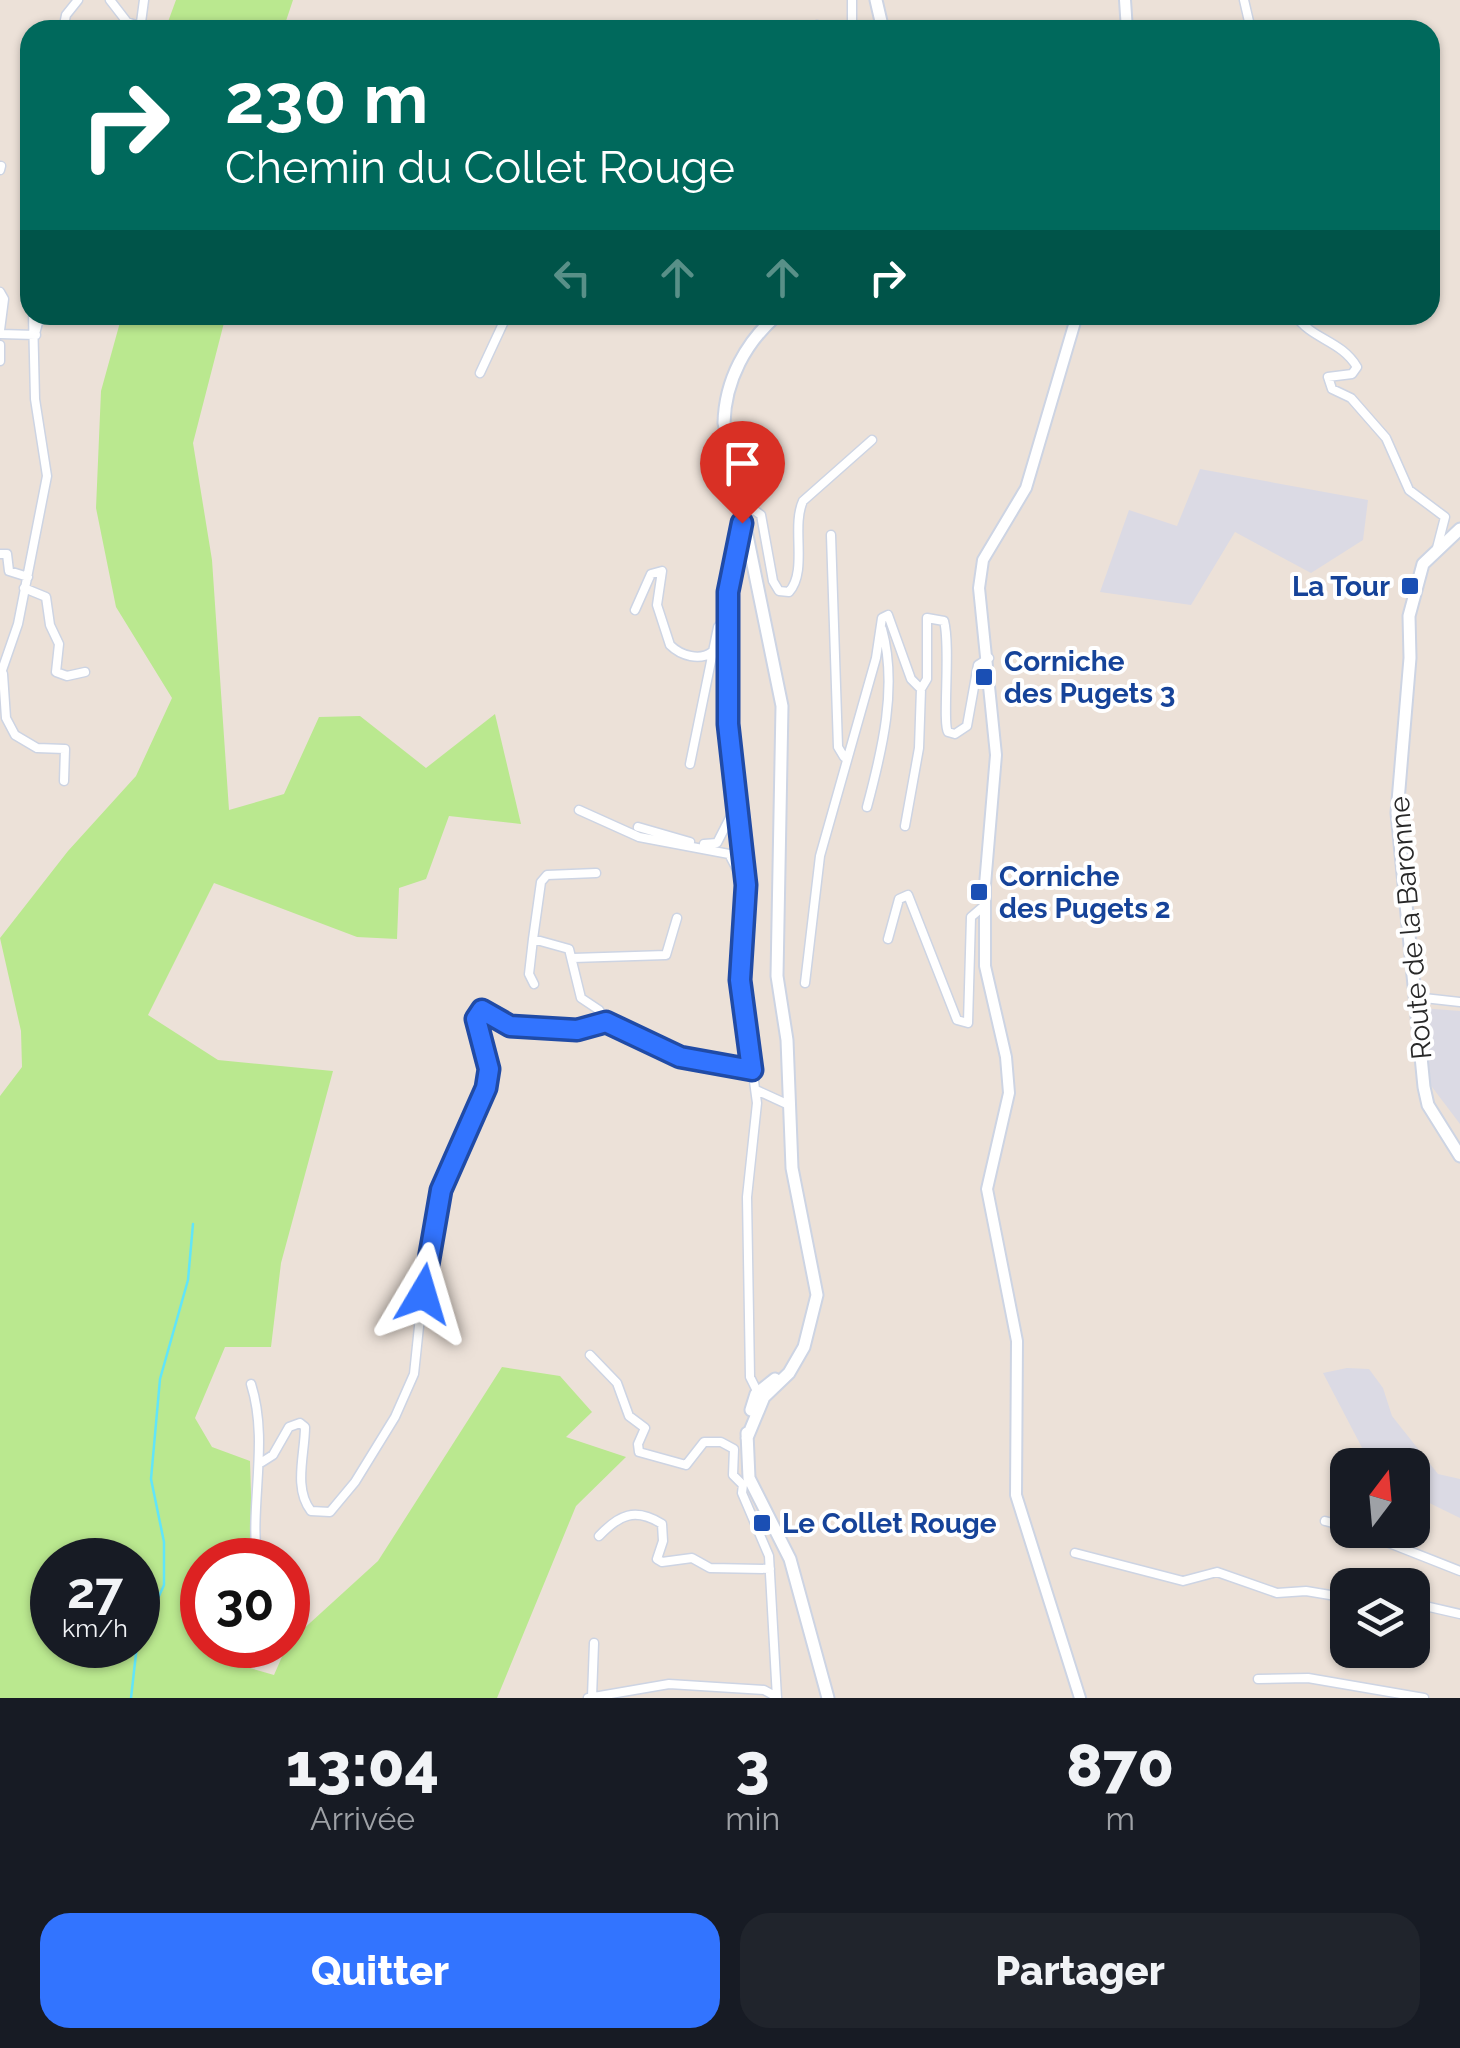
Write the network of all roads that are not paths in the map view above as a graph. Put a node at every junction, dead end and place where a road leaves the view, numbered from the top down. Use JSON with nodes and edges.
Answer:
{"nodes":[{"id":1,"x":110,"y":0,"type":"edge"},
{"id":2,"x":125,"y":20,"type":"edge"},
{"id":3,"x":0,"y":292,"type":"edge"},
{"id":4,"x":35,"y":325,"type":"edge"},
{"id":5,"x":38,"y":325,"type":"edge"},
{"id":6,"x":502,"y":325,"type":"edge"},
{"id":7,"x":767,"y":325,"type":"edge"},
{"id":8,"x":1074,"y":325,"type":"edge"},
{"id":9,"x":1302,"y":325,"type":"edge"},
{"id":10,"x":0,"y":332,"type":"edge"},
{"id":11,"x":36,"y":334,"type":"junction"},
{"id":12,"x":0,"y":345,"type":"edge"},
{"id":13,"x":0,"y":361,"type":"edge"},
{"id":14,"x":480,"y":373,"type":"dead end"},
{"id":15,"x":872,"y":440,"type":"dead end"},
{"id":16,"x":744,"y":516,"type":"junction"},
{"id":17,"x":1460,"y":529,"type":"edge"},
{"id":18,"x":832,"y":535,"type":"dead end"},
{"id":19,"x":1437,"y":548,"type":"junction"},
{"id":20,"x":0,"y":554,"type":"edge"},
{"id":21,"x":28,"y":577,"type":"junction"},
{"id":22,"x":24,"y":588,"type":"junction"},
{"id":23,"x":635,"y":610,"type":"dead end"},
{"id":24,"x":728,"y":616,"type":"junction"},
{"id":25,"x":880,"y":624,"type":"junction"},
{"id":26,"x":712,"y":652,"type":"junction"},
{"id":27,"x":989,"y":658,"type":"junction"},
{"id":28,"x":85,"y":672,"type":"dead end"},
{"id":29,"x":2,"y":673,"type":"edge"},
{"id":30,"x":920,"y":689,"type":"junction"},
{"id":31,"x":2,"y":702,"type":"edge"},
{"id":32,"x":844,"y":756,"type":"junction"},
{"id":33,"x":690,"y":764,"type":"dead end"},
{"id":34,"x":64,"y":782,"type":"dead end"},
{"id":35,"x":738,"y":802,"type":"junction"},
{"id":36,"x":867,"y":806,"type":"dead end"},
{"id":37,"x":579,"y":810,"type":"dead end"},
{"id":38,"x":905,"y":826,"type":"dead end"},
{"id":39,"x":638,"y":827,"type":"dead end"},
{"id":40,"x":596,"y":873,"type":"dead end"},
{"id":41,"x":746,"y":885,"type":"junction"},
{"id":42,"x":984,"y":906,"type":"junction"},
{"id":43,"x":677,"y":918,"type":"dead end"},
{"id":44,"x":533,"y":938,"type":"junction"},
{"id":45,"x":888,"y":938,"type":"dead end"},
{"id":46,"x":573,"y":958,"type":"junction"},
{"id":47,"x":805,"y":983,"type":"dead end"},
{"id":48,"x":534,"y":984,"type":"dead end"},
{"id":49,"x":1413,"y":997,"type":"junction"},
{"id":50,"x":1460,"y":1002,"type":"edge"},
{"id":51,"x":606,"y":1022,"type":"junction"},
{"id":52,"x":752,"y":1070,"type":"junction"},
{"id":53,"x":756,"y":1090,"type":"junction"},
{"id":54,"x":789,"y":1105,"type":"junction"},
{"id":55,"x":1460,"y":1156,"type":"edge"},
{"id":56,"x":590,"y":1354,"type":"dead end"},
{"id":57,"x":250,"y":1384,"type":"dead end"},
{"id":58,"x":764,"y":1390,"type":"junction"},
{"id":59,"x":262,"y":1462,"type":"junction"},
{"id":60,"x":746,"y":1481,"type":"junction"},
{"id":61,"x":1324,"y":1521,"type":"dead end"},
{"id":62,"x":1330,"y":1522,"type":"edge"},
{"id":63,"x":598,"y":1536,"type":"dead end"},
{"id":64,"x":258,"y":1538,"type":"edge"},
{"id":65,"x":1402,"y":1548,"type":"edge"},
{"id":66,"x":1075,"y":1553,"type":"dead end"},
{"id":67,"x":770,"y":1569,"type":"junction"},
{"id":68,"x":1460,"y":1571,"type":"edge"},
{"id":69,"x":1330,"y":1595,"type":"edge"},
{"id":70,"x":1430,"y":1607,"type":"edge"},
{"id":71,"x":1460,"y":1614,"type":"edge"},
{"id":72,"x":594,"y":1643,"type":"dead end"},
{"id":73,"x":1258,"y":1679,"type":"dead end"},
{"id":74,"x":590,"y":1698,"type":"edge"},
{"id":75,"x":777,"y":1698,"type":"edge"},
{"id":76,"x":828,"y":1698,"type":"edge"},
{"id":77,"x":1080,"y":1698,"type":"edge"},
{"id":78,"x":1424,"y":1698,"type":"edge"}],
"edges":[{"from":1,"to":2,"type":"street"},
{"from":3,"to":10,"type":"street"},
{"from":4,"to":11,"type":"street"},
{"from":5,"to":11,"type":"street"},
{"from":6,"to":14,"type":"street"},
{"from":7,"to":16,"type":"main road"},
{"from":8,"to":27,"type":"street"},
{"from":9,"to":19,"type":"street"},
{"from":10,"to":11,"type":"street"},
{"from":11,"to":21,"type":"street"},
{"from":12,"to":13,"type":"street"},
{"from":15,"to":16,"type":"street"},
{"from":16,"to":24,"type":"street"},
{"from":16,"to":54,"type":"main road"},
{"from":17,"to":19,"type":"main road","name":"Route de la Baronne"},
{"from":18,"to":32,"type":"street"},
{"from":19,"to":49,"type":"main road","name":"Route de la Baronne"},
{"from":20,"to":21,"type":"street"},
{"from":21,"to":22,"type":"street"},
{"from":22,"to":28,"type":"street"},
{"from":22,"to":29,"type":"street"},
{"from":23,"to":26,"type":"street"},
{"from":24,"to":26,"type":"street"},
{"from":24,"to":35,"type":"street"},
{"from":25,"to":30,"type":"street"},
{"from":25,"to":32,"type":"street"},
{"from":25,"to":36,"type":"street"},
{"from":26,"to":33,"type":"street"},
{"from":27,"to":30,"type":"street"},
{"from":27,"to":42,"type":"street"},
{"from":29,"to":31,"type":"street"},
{"from":30,"to":38,"type":"street"},
{"from":31,"to":34,"type":"street"},
{"from":32,"to":47,"type":"street"},
{"from":35,"to":39,"type":"street"},
{"from":35,"to":41,"type":"street"},
{"from":37,"to":41,"type":"street"},
{"from":40,"to":44,"type":"street"},
{"from":41,"to":52,"type":"street"},
{"from":42,"to":45,"type":"street"},
{"from":42,"to":77,"type":"street"},
{"from":43,"to":46,"type":"street"},
{"from":44,"to":46,"type":"street"},
{"from":44,"to":48,"type":"street"},
{"from":46,"to":51,"type":"street"},
{"from":49,"to":50,"type":"street"},
{"from":49,"to":55,"type":"main road","name":"Route de la Baronne"},
{"from":51,"to":52,"type":"street"},
{"from":51,"to":59,"type":"street"},
{"from":52,"to":53,"type":"street"},
{"from":53,"to":54,"type":"street"},
{"from":53,"to":58,"type":"street"},
{"from":54,"to":58,"type":"main road"},
{"from":56,"to":60,"type":"street"},
{"from":57,"to":59,"type":"street"},
{"from":58,"to":60,"type":"main road"},
{"from":59,"to":64,"type":"street"},
{"from":60,"to":67,"type":"street"},
{"from":60,"to":76,"type":"main road"},
{"from":61,"to":62,"type":"street"},
{"from":63,"to":67,"type":"street"},
{"from":65,"to":68,"type":"street"},
{"from":66,"to":69,"type":"street"},
{"from":67,"to":75,"type":"street"},
{"from":70,"to":71,"type":"street"},
{"from":72,"to":74,"type":"street"},
{"from":73,"to":78,"type":"street"},
{"from":74,"to":75,"type":"street"}]}
